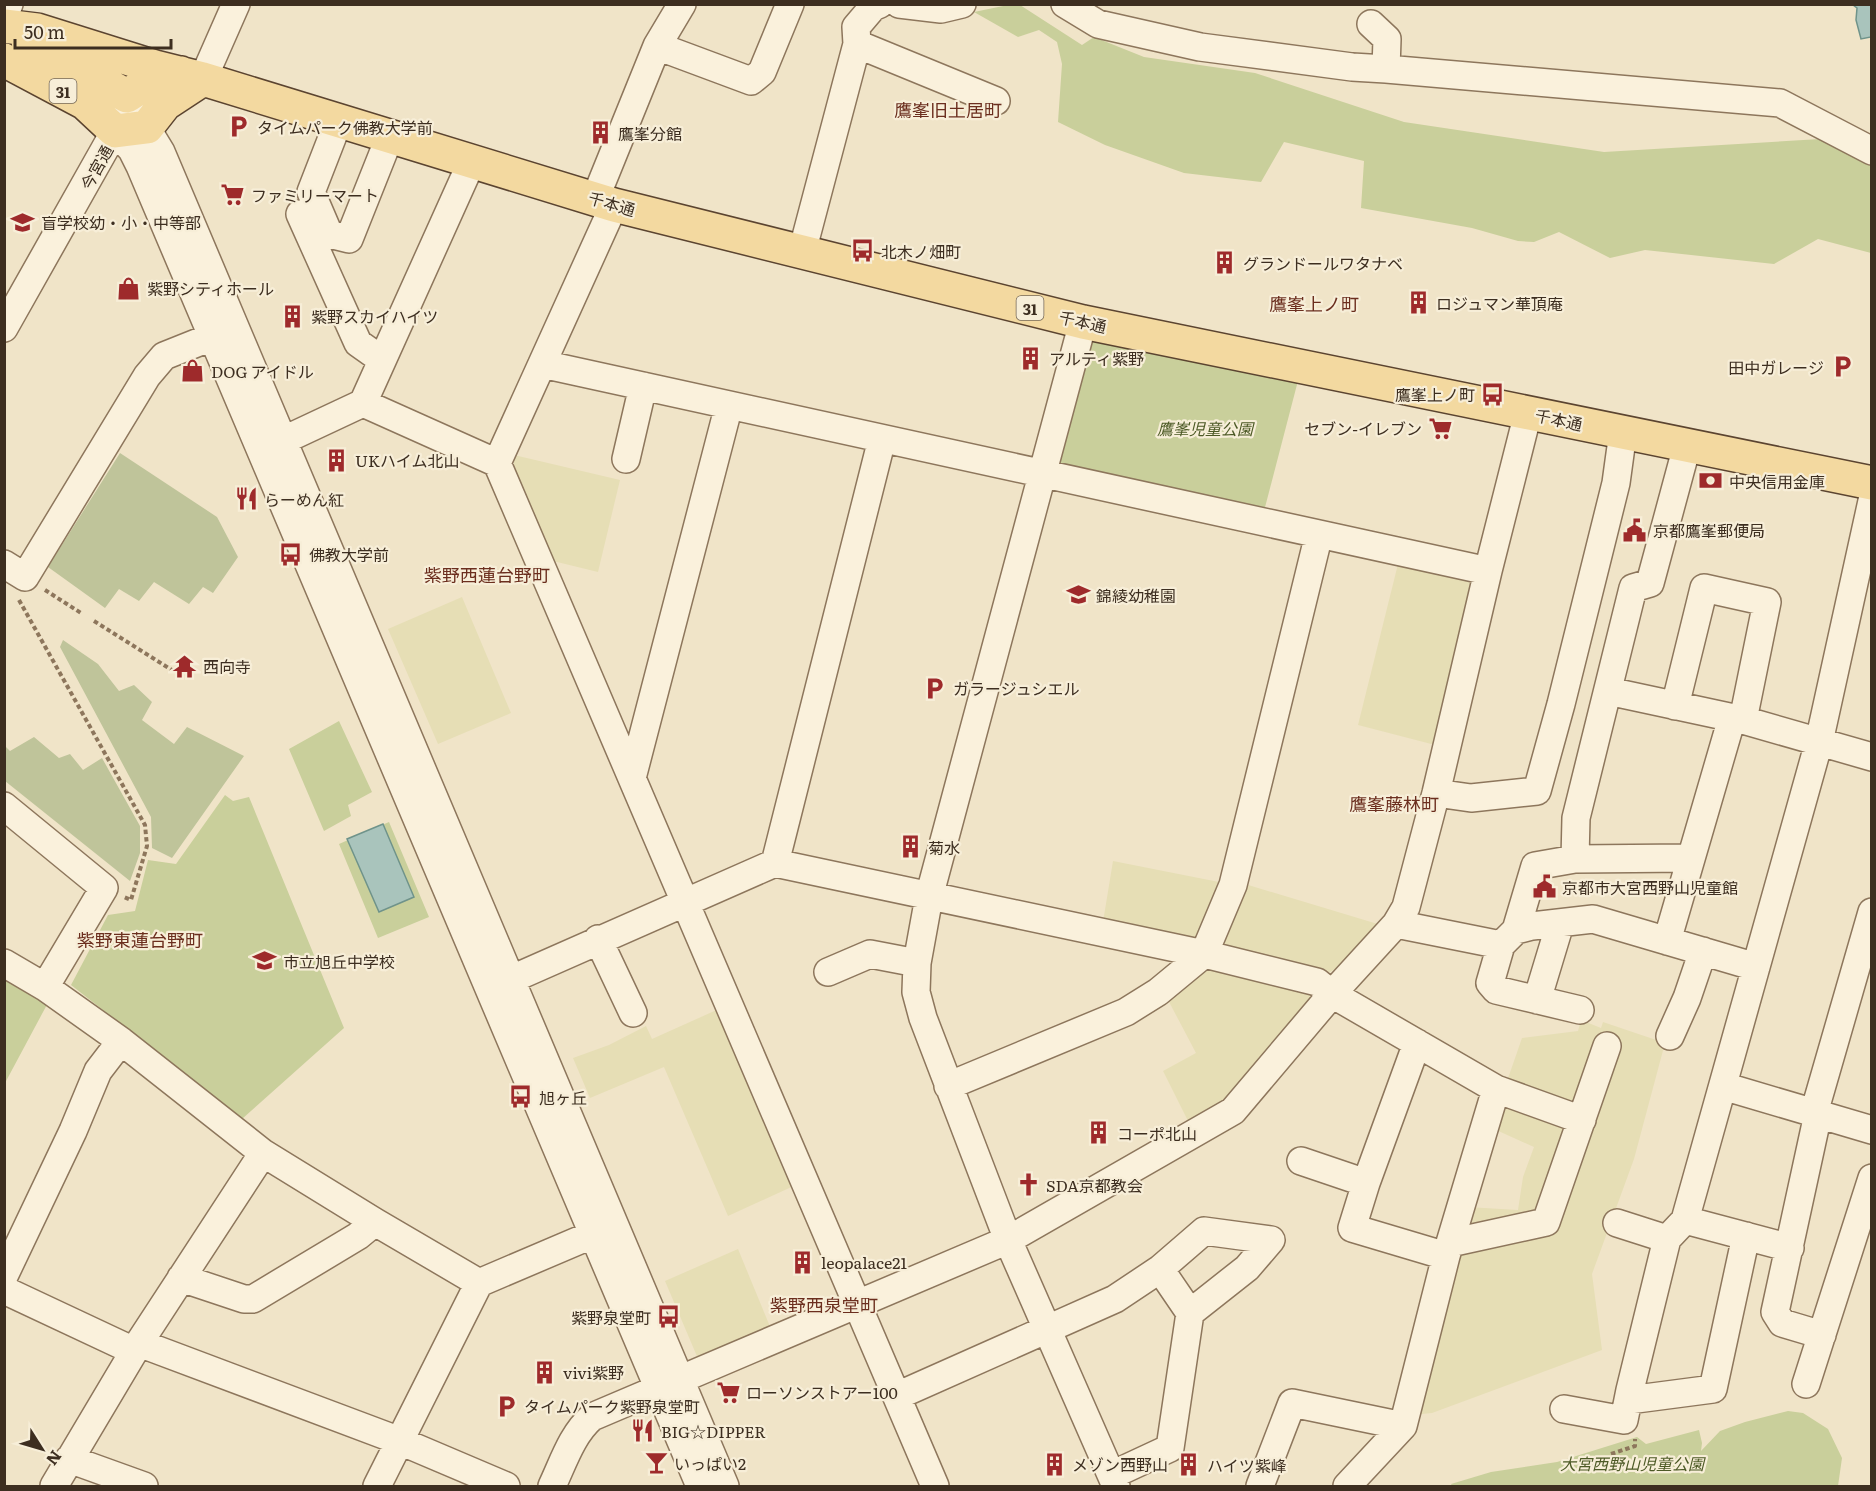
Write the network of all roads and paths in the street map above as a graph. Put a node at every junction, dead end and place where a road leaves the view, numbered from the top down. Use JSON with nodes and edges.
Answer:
{"nodes":[{"id":1,"x":9,"y":4,"type":"edge"},
{"id":2,"x":236,"y":4,"type":"edge"},
{"id":3,"x":682,"y":4,"type":"edge"},
{"id":4,"x":790,"y":4,"type":"edge"},
{"id":5,"x":962,"y":4,"type":"edge"},
{"id":6,"x":1065,"y":4,"type":"edge"},
{"id":7,"x":881,"y":5,"type":"edge"},
{"id":8,"x":4,"y":16,"type":"edge"},
{"id":9,"x":1371,"y":24,"type":"dead end"},
{"id":10,"x":4,"y":27,"type":"edge"},
{"id":11,"x":858,"y":44,"type":"junction"},
{"id":12,"x":657,"y":46,"type":"junction"},
{"id":13,"x":4,"y":60,"type":"edge"},
{"id":14,"x":1386,"y":69,"type":"junction"},
{"id":15,"x":192,"y":76,"type":"junction"},
{"id":16,"x":127,"y":96,"type":"junction"},
{"id":17,"x":996,"y":101,"type":"dead end"},
{"id":18,"x":339,"y":120,"type":"junction"},
{"id":19,"x":131,"y":129,"type":"junction"},
{"id":20,"x":390,"y":136,"type":"junction"},
{"id":21,"x":1872,"y":151,"type":"edge"},
{"id":22,"x":472,"y":161,"type":"junction"},
{"id":23,"x":605,"y":202,"type":"junction"},
{"id":24,"x":300,"y":214,"type":"dead end"},
{"id":25,"x":802,"y":252,"type":"junction"},
{"id":26,"x":1083,"y":322,"type":"junction"},
{"id":27,"x":4,"y":328,"type":"edge"},
{"id":28,"x":224,"y":332,"type":"junction"},
{"id":29,"x":382,"y":360,"type":"junction"},
{"id":30,"x":542,"y":364,"type":"junction"},
{"id":31,"x":643,"y":386,"type":"junction"},
{"id":32,"x":363,"y":403,"type":"junction"},
{"id":33,"x":729,"y":405,"type":"junction"},
{"id":34,"x":1528,"y":413,"type":"junction"},
{"id":35,"x":1623,"y":432,"type":"junction"},
{"id":36,"x":882,"y":438,"type":"junction"},
{"id":37,"x":272,"y":446,"type":"junction"},
{"id":38,"x":1687,"y":446,"type":"junction"},
{"id":39,"x":626,"y":459,"type":"dead end"},
{"id":40,"x":497,"y":463,"type":"junction"},
{"id":41,"x":1043,"y":473,"type":"junction"},
{"id":42,"x":1872,"y":483,"type":"edge"},
{"id":43,"x":1872,"y":501,"type":"edge"},
{"id":44,"x":1319,"y":534,"type":"junction"},
{"id":45,"x":15,"y":571,"type":"edge"},
{"id":46,"x":1488,"y":571,"type":"junction"},
{"id":47,"x":81,"y":613,"type":"dead end"},
{"id":48,"x":94,"y":621,"type":"dead end"},
{"id":49,"x":183,"y":677,"type":"dead end"},
{"id":50,"x":1605,"y":703,"type":"junction"},
{"id":51,"x":1561,"y":704,"type":"junction"},
{"id":52,"x":1675,"y":706,"type":"junction"},
{"id":53,"x":1737,"y":719,"type":"junction"},
{"id":54,"x":1819,"y":742,"type":"junction"},
{"id":55,"x":1872,"y":758,"type":"edge"},
{"id":56,"x":632,"y":778,"type":"junction"},
{"id":57,"x":1436,"y":793,"type":"junction"},
{"id":58,"x":4,"y":806,"type":"edge"},
{"id":59,"x":1690,"y":858,"type":"junction"},
{"id":60,"x":1575,"y":859,"type":"junction"},
{"id":61,"x":775,"y":863,"type":"junction"},
{"id":62,"x":104,"y":888,"type":"junction"},
{"id":63,"x":929,"y":897,"type":"junction"},
{"id":64,"x":686,"y":903,"type":"junction"},
{"id":65,"x":1872,"y":912,"type":"edge"},
{"id":66,"x":1396,"y":924,"type":"junction"},
{"id":67,"x":1560,"y":924,"type":"junction"},
{"id":68,"x":1509,"y":937,"type":"junction"},
{"id":69,"x":598,"y":939,"type":"junction"},
{"id":70,"x":1667,"y":941,"type":"junction"},
{"id":71,"x":1703,"y":951,"type":"junction"},
{"id":72,"x":1204,"y":954,"type":"junction"},
{"id":73,"x":4,"y":963,"type":"edge"},
{"id":74,"x":917,"y":963,"type":"junction"},
{"id":75,"x":1756,"y":967,"type":"junction"},
{"id":76,"x":828,"y":972,"type":"dead end"},
{"id":77,"x":500,"y":984,"type":"junction"},
{"id":78,"x":45,"y":987,"type":"junction"},
{"id":79,"x":1332,"y":994,"type":"junction"},
{"id":80,"x":1537,"y":1000,"type":"junction"},
{"id":81,"x":1580,"y":1010,"type":"dead end"},
{"id":82,"x":633,"y":1013,"type":"dead end"},
{"id":83,"x":1670,"y":1036,"type":"dead end"},
{"id":84,"x":121,"y":1041,"type":"junction"},
{"id":85,"x":1417,"y":1044,"type":"junction"},
{"id":86,"x":1607,"y":1046,"type":"dead end"},
{"id":87,"x":948,"y":1086,"type":"junction"},
{"id":88,"x":1723,"y":1086,"type":"junction"},
{"id":89,"x":1496,"y":1089,"type":"junction"},
{"id":90,"x":1816,"y":1114,"type":"junction"},
{"id":91,"x":1582,"y":1120,"type":"junction"},
{"id":92,"x":1872,"y":1130,"type":"edge"},
{"id":93,"x":264,"y":1153,"type":"junction"},
{"id":94,"x":1301,"y":1161,"type":"dead end"},
{"id":95,"x":1872,"y":1178,"type":"edge"},
{"id":96,"x":1366,"y":1183,"type":"junction"},
{"id":97,"x":375,"y":1222,"type":"junction"},
{"id":98,"x":1617,"y":1223,"type":"dead end"},
{"id":99,"x":604,"y":1230,"type":"junction"},
{"id":100,"x":1676,"y":1230,"type":"junction"},
{"id":101,"x":1746,"y":1236,"type":"junction"},
{"id":102,"x":1008,"y":1240,"type":"junction"},
{"id":103,"x":1790,"y":1248,"type":"junction"},
{"id":104,"x":1448,"y":1250,"type":"junction"},
{"id":105,"x":1160,"y":1269,"type":"junction"},
{"id":106,"x":4,"y":1276,"type":"edge"},
{"id":107,"x":181,"y":1278,"type":"junction"},
{"id":108,"x":479,"y":1283,"type":"junction"},
{"id":109,"x":4,"y":1290,"type":"edge"},
{"id":110,"x":857,"y":1303,"type":"junction"},
{"id":111,"x":1190,"y":1313,"type":"junction"},
{"id":112,"x":1048,"y":1330,"type":"junction"},
{"id":113,"x":1822,"y":1335,"type":"junction"},
{"id":114,"x":137,"y":1347,"type":"junction"},
{"id":115,"x":669,"y":1384,"type":"junction"},
{"id":116,"x":1806,"y":1384,"type":"dead end"},
{"id":117,"x":897,"y":1396,"type":"junction"},
{"id":118,"x":1629,"y":1400,"type":"junction"},
{"id":119,"x":1564,"y":1409,"type":"dead end"},
{"id":120,"x":1403,"y":1426,"type":"junction"},
{"id":121,"x":400,"y":1441,"type":"junction"},
{"id":122,"x":69,"y":1459,"type":"junction"},
{"id":123,"x":1114,"y":1481,"type":"edge"},
{"id":124,"x":54,"y":1486,"type":"edge"},
{"id":125,"x":144,"y":1486,"type":"edge"},
{"id":126,"x":377,"y":1486,"type":"edge"},
{"id":127,"x":506,"y":1486,"type":"edge"},
{"id":128,"x":552,"y":1486,"type":"edge"},
{"id":129,"x":700,"y":1486,"type":"edge"},
{"id":130,"x":725,"y":1486,"type":"edge"},
{"id":131,"x":935,"y":1486,"type":"edge"},
{"id":132,"x":1260,"y":1486,"type":"edge"},
{"id":133,"x":1347,"y":1486,"type":"edge"}],
"edges":[{"from":1,"to":8,"type":"street"},
{"from":2,"to":15,"type":"street"},
{"from":3,"to":12,"type":"street"},
{"from":4,"to":12,"type":"street"},
{"from":5,"to":7,"type":"street"},
{"from":6,"to":14,"type":"street"},
{"from":7,"to":11,"type":"street"},
{"from":9,"to":14,"type":"street"},
{"from":10,"to":15,"type":"main road","number":"31"},
{"from":10,"to":16,"type":"main road","number":"31"},
{"from":11,"to":17,"type":"street"},
{"from":11,"to":25,"type":"street"},
{"from":12,"to":23,"type":"street"},
{"from":13,"to":19,"type":"main road","number":"31"},
{"from":14,"to":21,"type":"street"},
{"from":15,"to":16,"type":"main road"},
{"from":15,"to":18,"type":"main road","name":"千本通","number":"31"},
{"from":15,"to":19,"type":"main road"},
{"from":16,"to":19,"type":"street"},
{"from":18,"to":20,"type":"main road","name":"千本通","number":"31"},
{"from":18,"to":20,"type":"street"},
{"from":19,"to":27,"type":"street","name":"今宮通"},
{"from":19,"to":28,"type":"street"},
{"from":20,"to":22,"type":"main road","name":"千本通","number":"31"},
{"from":22,"to":23,"type":"main road","name":"千本通","number":"31"},
{"from":22,"to":29,"type":"street"},
{"from":23,"to":25,"type":"main road","name":"千本通","number":"31"},
{"from":23,"to":30,"type":"street"},
{"from":24,"to":29,"type":"street"},
{"from":25,"to":26,"type":"main road","name":"千本通","number":"31"},
{"from":26,"to":34,"type":"main road","name":"千本通","number":"31"},
{"from":26,"to":41,"type":"street"},
{"from":28,"to":37,"type":"street"},
{"from":28,"to":45,"type":"street"},
{"from":29,"to":32,"type":"street"},
{"from":30,"to":31,"type":"street"},
{"from":30,"to":40,"type":"street"},
{"from":31,"to":33,"type":"street"},
{"from":31,"to":39,"type":"street"},
{"from":32,"to":37,"type":"street"},
{"from":32,"to":40,"type":"street"},
{"from":33,"to":36,"type":"street"},
{"from":33,"to":56,"type":"street"},
{"from":34,"to":35,"type":"main road","name":"千本通","number":"31"},
{"from":34,"to":46,"type":"street"},
{"from":35,"to":38,"type":"main road","name":"千本通","number":"31"},
{"from":35,"to":51,"type":"street"},
{"from":36,"to":41,"type":"street"},
{"from":36,"to":61,"type":"street"},
{"from":37,"to":77,"type":"street"},
{"from":38,"to":42,"type":"main road","name":"千本通","number":"31"},
{"from":38,"to":50,"type":"street"},
{"from":40,"to":56,"type":"street"},
{"from":41,"to":44,"type":"street"},
{"from":41,"to":63,"type":"street"},
{"from":43,"to":54,"type":"street"},
{"from":44,"to":46,"type":"street"},
{"from":44,"to":72,"type":"street"},
{"from":45,"to":47,"type":"path"},
{"from":45,"to":62,"type":"path"},
{"from":46,"to":57,"type":"street"},
{"from":48,"to":49,"type":"path"},
{"from":50,"to":51,"type":"street"},
{"from":50,"to":52,"type":"street"},
{"from":50,"to":60,"type":"street"},
{"from":51,"to":57,"type":"street"},
{"from":52,"to":53,"type":"street"},
{"from":52,"to":53,"type":"street"},
{"from":53,"to":54,"type":"street"},
{"from":53,"to":59,"type":"street"},
{"from":54,"to":55,"type":"street"},
{"from":54,"to":75,"type":"street"},
{"from":56,"to":64,"type":"street"},
{"from":57,"to":66,"type":"street"},
{"from":58,"to":62,"type":"street"},
{"from":59,"to":60,"type":"street"},
{"from":59,"to":70,"type":"street"},
{"from":60,"to":68,"type":"street"},
{"from":61,"to":63,"type":"street"},
{"from":61,"to":64,"type":"street"},
{"from":62,"to":78,"type":"street"},
{"from":63,"to":72,"type":"street"},
{"from":63,"to":74,"type":"street"},
{"from":64,"to":69,"type":"street"},
{"from":64,"to":110,"type":"street"},
{"from":65,"to":90,"type":"street"},
{"from":66,"to":68,"type":"street"},
{"from":66,"to":79,"type":"street"},
{"from":67,"to":68,"type":"street"},
{"from":67,"to":70,"type":"street"},
{"from":67,"to":80,"type":"street"},
{"from":68,"to":80,"type":"street"},
{"from":69,"to":77,"type":"street"},
{"from":69,"to":82,"type":"street"},
{"from":70,"to":71,"type":"street"},
{"from":71,"to":75,"type":"street"},
{"from":71,"to":83,"type":"street"},
{"from":72,"to":79,"type":"street"},
{"from":72,"to":87,"type":"street"},
{"from":73,"to":78,"type":"street"},
{"from":74,"to":76,"type":"street"},
{"from":74,"to":87,"type":"street"},
{"from":75,"to":88,"type":"street"},
{"from":77,"to":99,"type":"street"},
{"from":78,"to":84,"type":"street"},
{"from":79,"to":85,"type":"street"},
{"from":79,"to":102,"type":"street"},
{"from":80,"to":81,"type":"street"},
{"from":84,"to":93,"type":"street"},
{"from":84,"to":106,"type":"street"},
{"from":85,"to":89,"type":"street"},
{"from":85,"to":96,"type":"street"},
{"from":86,"to":91,"type":"street"},
{"from":87,"to":102,"type":"street"},
{"from":88,"to":90,"type":"street"},
{"from":88,"to":100,"type":"street"},
{"from":89,"to":91,"type":"street"},
{"from":89,"to":104,"type":"street"},
{"from":90,"to":92,"type":"street"},
{"from":90,"to":103,"type":"street"},
{"from":91,"to":104,"type":"street"},
{"from":93,"to":97,"type":"street"},
{"from":93,"to":107,"type":"street"},
{"from":94,"to":96,"type":"street"},
{"from":95,"to":113,"type":"street"},
{"from":96,"to":104,"type":"street"},
{"from":97,"to":107,"type":"street"},
{"from":97,"to":108,"type":"street"},
{"from":98,"to":100,"type":"street"},
{"from":99,"to":108,"type":"street"},
{"from":99,"to":115,"type":"street"},
{"from":100,"to":101,"type":"street"},
{"from":100,"to":118,"type":"street"},
{"from":101,"to":103,"type":"street"},
{"from":101,"to":118,"type":"street"},
{"from":102,"to":110,"type":"street"},
{"from":102,"to":112,"type":"street"},
{"from":103,"to":113,"type":"street"},
{"from":104,"to":120,"type":"street"},
{"from":105,"to":111,"type":"street"},
{"from":105,"to":111,"type":"street"},
{"from":105,"to":112,"type":"street"},
{"from":107,"to":114,"type":"street"},
{"from":108,"to":121,"type":"street"},
{"from":109,"to":114,"type":"street"},
{"from":110,"to":115,"type":"street"},
{"from":110,"to":117,"type":"street"},
{"from":111,"to":123,"type":"street"},
{"from":112,"to":117,"type":"street"},
{"from":112,"to":123,"type":"street"},
{"from":113,"to":116,"type":"street"},
{"from":114,"to":121,"type":"street"},
{"from":114,"to":122,"type":"street"},
{"from":115,"to":128,"type":"street"},
{"from":115,"to":129,"type":"street"},
{"from":115,"to":130,"type":"street"},
{"from":117,"to":131,"type":"street"},
{"from":118,"to":119,"type":"street"},
{"from":120,"to":132,"type":"street"},
{"from":120,"to":133,"type":"street"},
{"from":121,"to":126,"type":"street"},
{"from":121,"to":127,"type":"street"},
{"from":122,"to":124,"type":"street"},
{"from":122,"to":125,"type":"street"}]}
